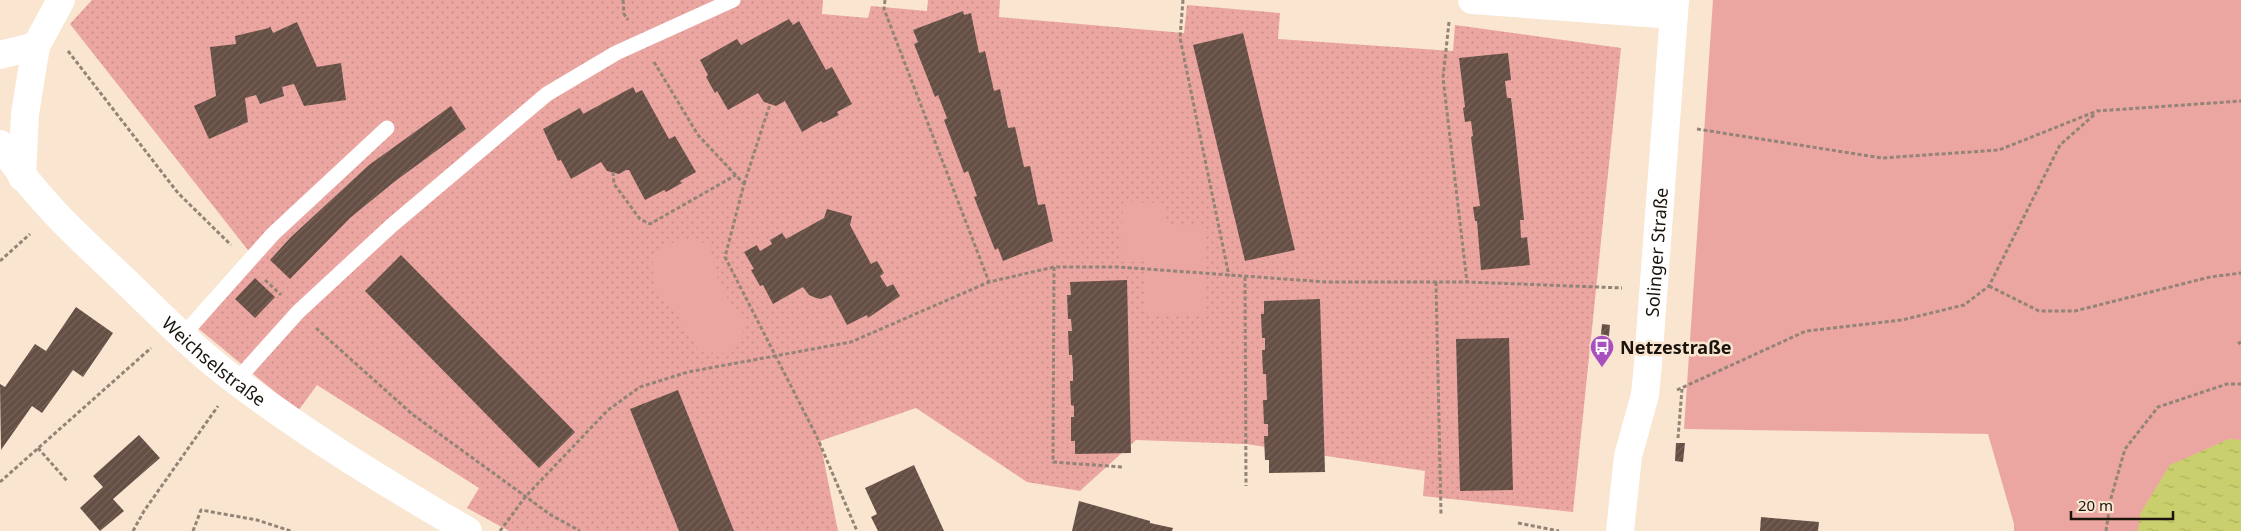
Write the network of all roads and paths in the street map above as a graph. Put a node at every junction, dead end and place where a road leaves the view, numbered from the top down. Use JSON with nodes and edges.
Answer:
{"nodes":[{"id":1,"x":61,"y":0,"type":"edge"},
{"id":2,"x":623,"y":0,"type":"edge"},
{"id":3,"x":733,"y":0,"type":"edge"},
{"id":4,"x":885,"y":0,"type":"edge"},
{"id":5,"x":1183,"y":0,"type":"edge"},
{"id":6,"x":1472,"y":0,"type":"edge"},
{"id":7,"x":1674,"y":8,"type":"edge"},
{"id":8,"x":1449,"y":20,"type":"dead end"},
{"id":9,"x":642,"y":40,"type":"junction"},
{"id":10,"x":36,"y":46,"type":"junction"},
{"id":11,"x":0,"y":55,"type":"edge"},
{"id":12,"x":2241,"y":102,"type":"edge"},
{"id":13,"x":770,"y":104,"type":"dead end"},
{"id":14,"x":2097,"y":111,"type":"junction"},
{"id":15,"x":1665,"y":124,"type":"junction"},
{"id":16,"x":387,"y":128,"type":"dead end"},
{"id":17,"x":0,"y":144,"type":"edge"},
{"id":18,"x":614,"y":172,"type":"dead end"},
{"id":19,"x":736,"y":175,"type":"junction"},
{"id":20,"x":22,"y":177,"type":"junction"},
{"id":21,"x":744,"y":184,"type":"junction"},
{"id":22,"x":53,"y":213,"type":"junction"},
{"id":23,"x":0,"y":261,"type":"edge"},
{"id":24,"x":1054,"y":267,"type":"junction"},
{"id":25,"x":2241,"y":274,"type":"edge"},
{"id":26,"x":1229,"y":276,"type":"junction"},
{"id":27,"x":1245,"y":277,"type":"junction"},
{"id":28,"x":989,"y":282,"type":"junction"},
{"id":29,"x":1436,"y":282,"type":"junction"},
{"id":30,"x":1467,"y":282,"type":"junction"},
{"id":31,"x":1989,"y":286,"type":"junction"},
{"id":32,"x":1610,"y":287,"type":"junction"},
{"id":33,"x":1655,"y":289,"type":"junction"},
{"id":34,"x":1610,"y":293,"type":"dead end"},
{"id":35,"x":179,"y":331,"type":"junction"},
{"id":36,"x":774,"y":355,"type":"junction"},
{"id":37,"x":236,"y":381,"type":"junction"},
{"id":38,"x":2241,"y":384,"type":"edge"},
{"id":39,"x":1682,"y":389,"type":"junction"},
{"id":40,"x":1645,"y":395,"type":"junction"},
{"id":41,"x":1678,"y":438,"type":"dead end"},
{"id":42,"x":38,"y":448,"type":"junction"},
{"id":43,"x":1122,"y":467,"type":"dead end"},
{"id":44,"x":0,"y":482,"type":"edge"},
{"id":45,"x":68,"y":482,"type":"dead end"},
{"id":46,"x":1246,"y":486,"type":"dead end"},
{"id":47,"x":1441,"y":514,"type":"dead end"},
{"id":48,"x":1518,"y":523,"type":"dead end"},
{"id":49,"x":133,"y":531,"type":"edge"},
{"id":50,"x":193,"y":531,"type":"edge"},
{"id":51,"x":290,"y":531,"type":"edge"},
{"id":52,"x":468,"y":531,"type":"edge"},
{"id":53,"x":500,"y":531,"type":"edge"},
{"id":54,"x":857,"y":531,"type":"edge"},
{"id":55,"x":1559,"y":531,"type":"edge"},
{"id":56,"x":1620,"y":531,"type":"edge"},
{"id":57,"x":2106,"y":531,"type":"edge"}],
"edges":[{"from":1,"to":10,"type":"street"},
{"from":2,"to":9,"type":"path"},
{"from":3,"to":9,"type":"lane"},
{"from":4,"to":28,"type":"path"},
{"from":5,"to":26,"type":"path"},
{"from":6,"to":7,"type":"street"},
{"from":7,"to":15,"type":"street","name":"Solinger Straße"},
{"from":8,"to":30,"type":"path"},
{"from":9,"to":19,"type":"path"},
{"from":9,"to":37,"type":"lane"},
{"from":10,"to":11,"type":"street"},
{"from":10,"to":20,"type":"street"},
{"from":12,"to":14,"type":"path"},
{"from":13,"to":21,"type":"path"},
{"from":14,"to":15,"type":"path"},
{"from":14,"to":31,"type":"path"},
{"from":15,"to":33,"type":"street","name":"Solinger Straße"},
{"from":16,"to":35,"type":"lane"},
{"from":17,"to":20,"type":"street","name":"Weichselstraße"},
{"from":18,"to":19,"type":"path"},
{"from":19,"to":21,"type":"path"},
{"from":20,"to":22,"type":"street","name":"Weichselstraße"},
{"from":21,"to":36,"type":"path"},
{"from":22,"to":23,"type":"path"},
{"from":22,"to":35,"type":"street","name":"Weichselstraße"},
{"from":24,"to":26,"type":"path"},
{"from":24,"to":28,"type":"path"},
{"from":24,"to":43,"type":"path"},
{"from":25,"to":31,"type":"path"},
{"from":26,"to":27,"type":"path"},
{"from":27,"to":29,"type":"path"},
{"from":27,"to":46,"type":"path"},
{"from":28,"to":36,"type":"path"},
{"from":29,"to":30,"type":"path"},
{"from":29,"to":47,"type":"path"},
{"from":30,"to":32,"type":"path"},
{"from":31,"to":39,"type":"path"},
{"from":32,"to":33,"type":"path"},
{"from":32,"to":34,"type":"path"},
{"from":33,"to":40,"type":"street","name":"Solinger Straße"},
{"from":35,"to":37,"type":"street","name":"Weichselstraße"},
{"from":35,"to":42,"type":"path"},
{"from":36,"to":53,"type":"path"},
{"from":36,"to":54,"type":"path"},
{"from":37,"to":49,"type":"path"},
{"from":37,"to":52,"type":"street","name":"Weichselstraße"},
{"from":38,"to":57,"type":"path"},
{"from":39,"to":40,"type":"path"},
{"from":39,"to":41,"type":"path"},
{"from":40,"to":56,"type":"street","name":"Solinger Straße"},
{"from":42,"to":44,"type":"path"},
{"from":42,"to":45,"type":"path"},
{"from":48,"to":55,"type":"path"},
{"from":50,"to":51,"type":"path"}]}
